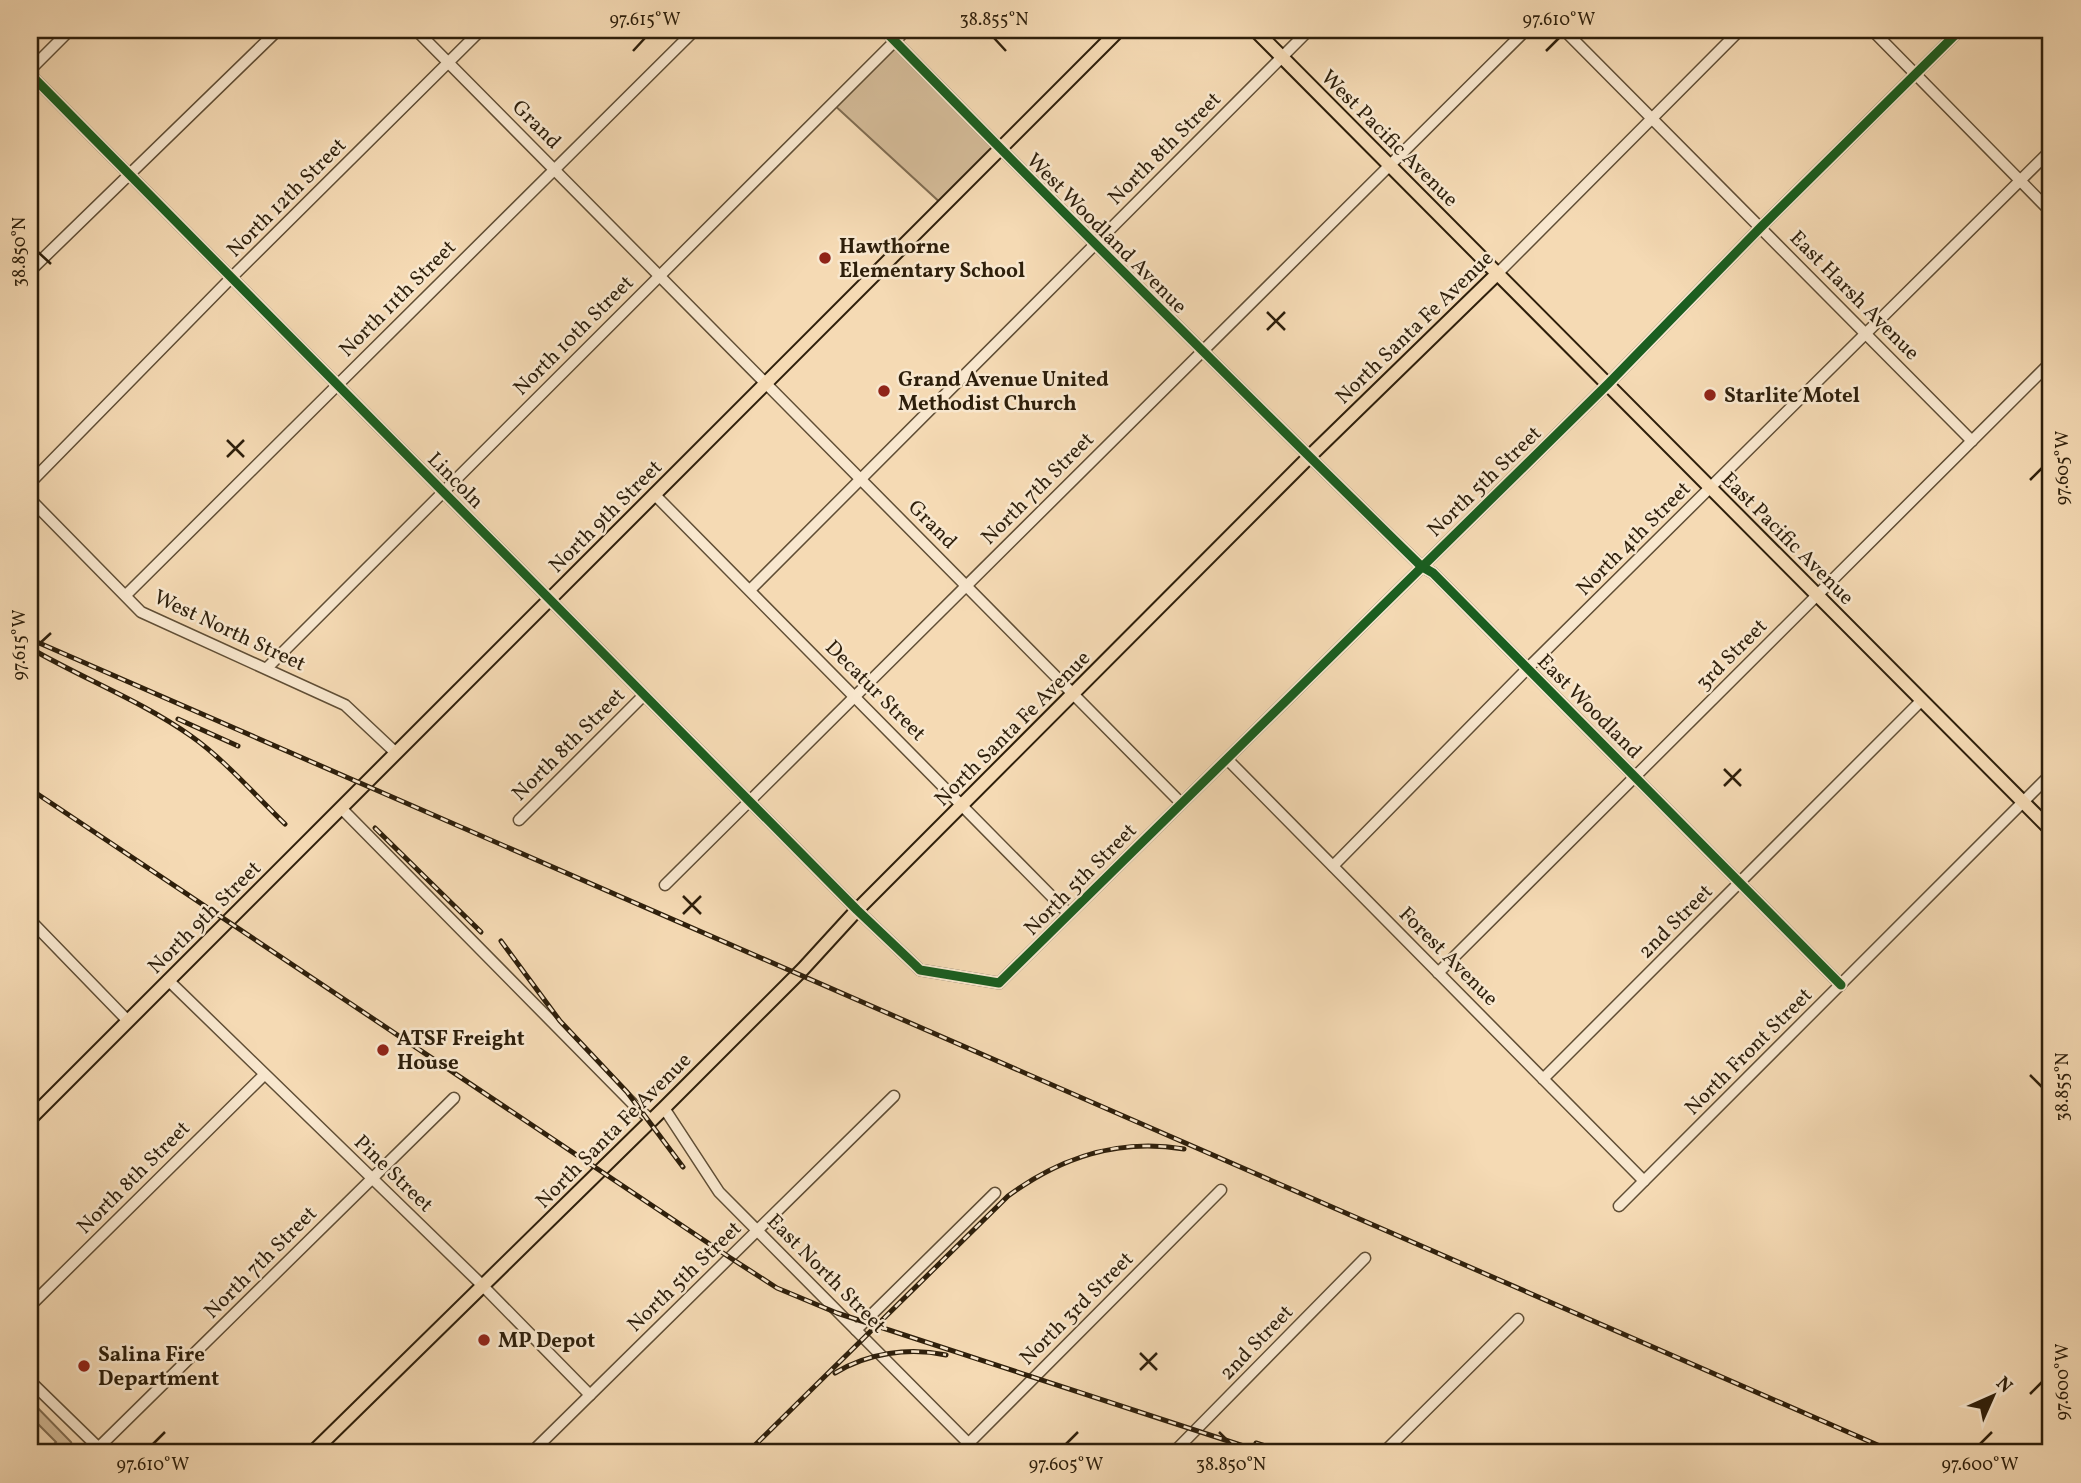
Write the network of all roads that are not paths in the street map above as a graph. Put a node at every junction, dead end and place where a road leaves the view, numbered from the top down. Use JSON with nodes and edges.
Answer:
{"nodes":[{"id":1,"x":70,"y":30,"type":"edge"},
{"id":2,"x":278,"y":30,"type":"edge"},
{"id":3,"x":416,"y":30,"type":"edge"},
{"id":4,"x":481,"y":30,"type":"edge"},
{"id":5,"x":695,"y":30,"type":"edge"},
{"id":6,"x":884,"y":30,"type":"edge"},
{"id":7,"x":906,"y":30,"type":"edge"},
{"id":8,"x":1119,"y":30,"type":"edge"},
{"id":9,"x":1255,"y":30,"type":"edge"},
{"id":10,"x":1309,"y":30,"type":"edge"},
{"id":11,"x":1526,"y":30,"type":"edge"},
{"id":12,"x":1564,"y":30,"type":"edge"},
{"id":13,"x":1740,"y":30,"type":"edge"},
{"id":14,"x":1872,"y":30,"type":"edge"},
{"id":15,"x":1960,"y":30,"type":"edge"},
{"id":16,"x":895,"y":41,"type":"junction"},
{"id":17,"x":1282,"y":57,"type":"junction"},
{"id":18,"x":448,"y":62,"type":"junction"},
{"id":19,"x":30,"y":72,"type":"edge"},
{"id":20,"x":1915,"y":74,"type":"junction"},
{"id":21,"x":1652,"y":117,"type":"junction"},
{"id":22,"x":1001,"y":150,"type":"junction"},
{"id":23,"x":2051,"y":150,"type":"edge"},
{"id":24,"x":1390,"y":165,"type":"junction"},
{"id":25,"x":554,"y":169,"type":"junction"},
{"id":26,"x":129,"y":175,"type":"junction"},
{"id":27,"x":2020,"y":181,"type":"junction"},
{"id":28,"x":2051,"y":212,"type":"edge"},
{"id":29,"x":1761,"y":227,"type":"junction"},
{"id":30,"x":1095,"y":245,"type":"junction"},
{"id":31,"x":30,"y":271,"type":"edge"},
{"id":32,"x":1498,"y":272,"type":"junction"},
{"id":33,"x":660,"y":276,"type":"junction"},
{"id":34,"x":231,"y":278,"type":"junction"},
{"id":35,"x":1867,"y":333,"type":"junction"},
{"id":36,"x":1202,"y":352,"type":"junction"},
{"id":37,"x":2051,"y":362,"type":"edge"},
{"id":38,"x":765,"y":382,"type":"junction"},
{"id":39,"x":1608,"y":384,"type":"junction"},
{"id":40,"x":337,"y":385,"type":"junction"},
{"id":41,"x":1972,"y":441,"type":"junction"},
{"id":42,"x":1309,"y":457,"type":"junction"},
{"id":43,"x":862,"y":479,"type":"junction"},
{"id":44,"x":30,"y":483,"type":"edge"},
{"id":45,"x":1712,"y":488,"type":"junction"},
{"id":46,"x":442,"y":492,"type":"junction"},
{"id":47,"x":654,"y":494,"type":"junction"},
{"id":48,"x":30,"y":499,"type":"edge"},
{"id":49,"x":1421,"y":566,"type":"junction"},
{"id":50,"x":966,"y":586,"type":"junction"},
{"id":51,"x":750,"y":590,"type":"junction"},
{"id":52,"x":126,"y":595,"type":"junction"},
{"id":53,"x":1818,"y":595,"type":"junction"},
{"id":54,"x":549,"y":599,"type":"junction"},
{"id":55,"x":267,"y":668,"type":"junction"},
{"id":56,"x":1528,"y":668,"type":"junction"},
{"id":57,"x":1073,"y":694,"type":"junction"},
{"id":58,"x":644,"y":695,"type":"junction"},
{"id":59,"x":855,"y":696,"type":"junction"},
{"id":60,"x":1922,"y":700,"type":"junction"},
{"id":61,"x":395,"y":752,"type":"junction"},
{"id":62,"x":1227,"y":759,"type":"junction"},
{"id":63,"x":2051,"y":774,"type":"edge"},
{"id":64,"x":1635,"y":776,"type":"junction"},
{"id":65,"x":750,"y":802,"type":"junction"},
{"id":66,"x":2023,"y":802,"type":"junction"},
{"id":67,"x":1181,"y":803,"type":"junction"},
{"id":68,"x":962,"y":805,"type":"junction"},
{"id":69,"x":342,"y":809,"type":"junction"},
{"id":70,"x":519,"y":820,"type":"dead end"},
{"id":71,"x":2051,"y":830,"type":"edge"},
{"id":72,"x":1333,"y":866,"type":"junction"},
{"id":73,"x":1740,"y":883,"type":"junction"},
{"id":74,"x":665,"y":885,"type":"dead end"},
{"id":75,"x":857,"y":910,"type":"junction"},
{"id":76,"x":1069,"y":914,"type":"junction"},
{"id":77,"x":30,"y":920,"type":"edge"},
{"id":78,"x":1438,"y":973,"type":"junction"},
{"id":79,"x":169,"y":980,"type":"junction"},
{"id":80,"x":999,"y":983,"type":"joint"},
{"id":81,"x":1841,"y":985,"type":"junction"},
{"id":82,"x":128,"y":1021,"type":"junction"},
{"id":83,"x":264,"y":1074,"type":"junction"},
{"id":84,"x":1543,"y":1079,"type":"junction"},
{"id":85,"x":894,"y":1096,"type":"dead end"},
{"id":86,"x":454,"y":1098,"type":"dead end"},
{"id":87,"x":664,"y":1108,"type":"junction"},
{"id":88,"x":30,"y":1119,"type":"edge"},
{"id":89,"x":651,"y":1120,"type":"junction"},
{"id":90,"x":372,"y":1178,"type":"junction"},
{"id":91,"x":1644,"y":1181,"type":"junction"},
{"id":92,"x":1221,"y":1190,"type":"dead end"},
{"id":93,"x":995,"y":1193,"type":"dead end"},
{"id":94,"x":1619,"y":1206,"type":"dead end"},
{"id":95,"x":757,"y":1231,"type":"junction"},
{"id":96,"x":1365,"y":1258,"type":"dead end"},
{"id":97,"x":482,"y":1285,"type":"junction"},
{"id":98,"x":30,"y":1306,"type":"edge"},
{"id":99,"x":1518,"y":1319,"type":"dead end"},
{"id":100,"x":856,"y":1330,"type":"junction"},
{"id":101,"x":30,"y":1381,"type":"edge"},
{"id":102,"x":590,"y":1395,"type":"junction"},
{"id":103,"x":968,"y":1444,"type":"junction"},
{"id":104,"x":98,"y":1451,"type":"edge"},
{"id":105,"x":312,"y":1453,"type":"edge"},
{"id":106,"x":531,"y":1453,"type":"edge"},
{"id":107,"x":959,"y":1453,"type":"edge"},
{"id":108,"x":978,"y":1453,"type":"edge"},
{"id":109,"x":1173,"y":1453,"type":"edge"},
{"id":110,"x":1383,"y":1453,"type":"edge"}],
"edges":[{"from":1,"to":19,"type":"street"},
{"from":2,"to":26,"type":"street"},
{"from":3,"to":18,"type":"street","name":"Grand"},
{"from":4,"to":18,"type":"street","name":"North 12th Street"},
{"from":5,"to":25,"type":"street","name":"North 11th Street"},
{"from":6,"to":16,"type":"street","name":"West Woodland Avenue"},
{"from":7,"to":16,"type":"street","name":"North 10th Street"},
{"from":8,"to":22,"type":"main road","name":"North 9th Street"},
{"from":9,"to":17,"type":"main road","name":"West Pacific Avenue"},
{"from":10,"to":17,"type":"street","name":"North 8th Street"},
{"from":11,"to":24,"type":"street","name":"North 7th Street"},
{"from":12,"to":21,"type":"street","name":"East Harsh Avenue"},
{"from":13,"to":21,"type":"street","name":"North Santa Fe Avenue"},
{"from":14,"to":20,"type":"street"},
{"from":15,"to":20,"type":"street","name":"North 5th Street"},
{"from":16,"to":22,"type":"street","name":"West Woodland Avenue"},
{"from":16,"to":33,"type":"street","name":"North 10th Street"},
{"from":17,"to":24,"type":"main road","name":"West Pacific Avenue"},
{"from":17,"to":30,"type":"street","name":"North 8th Street"},
{"from":18,"to":25,"type":"street","name":"Grand"},
{"from":18,"to":34,"type":"street","name":"North 12th Street"},
{"from":19,"to":26,"type":"street","name":"Lincoln"},
{"from":20,"to":27,"type":"street"},
{"from":20,"to":29,"type":"street","name":"North 5th Street"},
{"from":21,"to":29,"type":"street","name":"East Harsh Avenue"},
{"from":21,"to":32,"type":"street","name":"North Santa Fe Avenue"},
{"from":22,"to":30,"type":"street","name":"West Woodland Avenue"},
{"from":22,"to":38,"type":"main road","name":"North 9th Street"},
{"from":23,"to":27,"type":"street","name":"North 4th Street"},
{"from":24,"to":32,"type":"main road","name":"West Pacific Avenue"},
{"from":24,"to":36,"type":"street","name":"North 7th Street"},
{"from":25,"to":33,"type":"street","name":"Grand"},
{"from":25,"to":40,"type":"street","name":"North 11th Street"},
{"from":26,"to":31,"type":"street"},
{"from":26,"to":34,"type":"street","name":"Lincoln"},
{"from":27,"to":28,"type":"street"},
{"from":27,"to":35,"type":"street","name":"North 4th Street"},
{"from":29,"to":35,"type":"street","name":"East Harsh Avenue"},
{"from":29,"to":39,"type":"street","name":"North 5th Street"},
{"from":30,"to":36,"type":"street","name":"West Woodland Avenue"},
{"from":30,"to":43,"type":"street","name":"North 8th Street"},
{"from":32,"to":39,"type":"main road","name":"East Pacific Avenue"},
{"from":32,"to":42,"type":"main road","name":"North Santa Fe Avenue"},
{"from":33,"to":38,"type":"street","name":"Grand"},
{"from":33,"to":46,"type":"street","name":"North 10th Street"},
{"from":34,"to":40,"type":"street","name":"Lincoln"},
{"from":34,"to":44,"type":"street","name":"North 12th Street"},
{"from":35,"to":41,"type":"street","name":"East Harsh Avenue"},
{"from":35,"to":45,"type":"street","name":"North 4th Street"},
{"from":36,"to":42,"type":"street","name":"West Woodland Avenue"},
{"from":36,"to":50,"type":"street","name":"North 7th Street"},
{"from":37,"to":41,"type":"street","name":"3rd Street"},
{"from":38,"to":43,"type":"street","name":"Grand"},
{"from":38,"to":47,"type":"main road","name":"North 9th Street"},
{"from":39,"to":45,"type":"main road","name":"East Pacific Avenue"},
{"from":39,"to":49,"type":"street","name":"North 5th Street"},
{"from":40,"to":46,"type":"street","name":"Lincoln"},
{"from":40,"to":52,"type":"street","name":"North 11th Street"},
{"from":41,"to":53,"type":"street","name":"3rd Street"},
{"from":42,"to":49,"type":"street","name":"East Woodland"},
{"from":42,"to":57,"type":"main road","name":"North Santa Fe Avenue"},
{"from":43,"to":50,"type":"street","name":"Grand"},
{"from":43,"to":51,"type":"street","name":"North 8th Street"},
{"from":45,"to":53,"type":"main road","name":"East Pacific Avenue"},
{"from":45,"to":56,"type":"street","name":"North 4th Street"},
{"from":46,"to":54,"type":"street","name":"Lincoln"},
{"from":46,"to":55,"type":"street","name":"North 10th Street"},
{"from":47,"to":51,"type":"street","name":"Decatur Street"},
{"from":47,"to":54,"type":"main road","name":"North 9th Street"},
{"from":48,"to":52,"type":"street","name":"West North Street"},
{"from":49,"to":56,"type":"street","name":"East Woodland"},
{"from":49,"to":62,"type":"street","name":"North 5th Street"},
{"from":50,"to":57,"type":"street","name":"Grand"},
{"from":50,"to":59,"type":"street","name":"North 7th Street"},
{"from":51,"to":59,"type":"street","name":"Decatur Street"},
{"from":52,"to":55,"type":"street","name":"West North Street"},
{"from":53,"to":60,"type":"main road","name":"East Pacific Avenue"},
{"from":53,"to":64,"type":"street","name":"3rd Street"},
{"from":54,"to":58,"type":"street","name":"Lincoln"},
{"from":54,"to":61,"type":"main road","name":"North 9th Street"},
{"from":55,"to":61,"type":"street","name":"West North Street"},
{"from":56,"to":64,"type":"street","name":"East Woodland"},
{"from":56,"to":72,"type":"street","name":"North 4th Street"},
{"from":57,"to":67,"type":"street","name":"Grand"},
{"from":57,"to":68,"type":"main road","name":"North Santa Fe Avenue"},
{"from":58,"to":65,"type":"street","name":"Lincoln"},
{"from":58,"to":70,"type":"street","name":"North 8th Street"},
{"from":59,"to":65,"type":"street","name":"North 7th Street"},
{"from":59,"to":68,"type":"street","name":"Decatur Street"},
{"from":60,"to":66,"type":"main road","name":"East Pacific Avenue"},
{"from":60,"to":73,"type":"street","name":"2nd Street"},
{"from":61,"to":69,"type":"main road","name":"North 9th Street"},
{"from":62,"to":67,"type":"street","name":"North 5th Street"},
{"from":62,"to":72,"type":"street","name":"Forest Avenue"},
{"from":63,"to":66,"type":"street","name":"North Front Street"},
{"from":64,"to":73,"type":"street","name":"East Woodland"},
{"from":64,"to":78,"type":"street","name":"3rd Street"},
{"from":65,"to":74,"type":"street","name":"North 7th Street"},
{"from":65,"to":75,"type":"street","name":"Lincoln"},
{"from":66,"to":71,"type":"main road","name":"East Pacific Avenue"},
{"from":66,"to":81,"type":"street","name":"North Front Street"},
{"from":67,"to":76,"type":"street","name":"North 5th Street"},
{"from":68,"to":75,"type":"main road","name":"North Santa Fe Avenue"},
{"from":68,"to":76,"type":"street","name":"Decatur Street"},
{"from":69,"to":79,"type":"main road","name":"North 9th Street"},
{"from":69,"to":89,"type":"street"},
{"from":72,"to":78,"type":"street","name":"Forest Avenue"},
{"from":73,"to":81,"type":"street","name":"East Woodland"},
{"from":73,"to":84,"type":"street","name":"2nd Street"},
{"from":75,"to":80,"type":"street","name":"Lincoln"},
{"from":75,"to":87,"type":"main road","name":"North Santa Fe Avenue"},
{"from":76,"to":80,"type":"street","name":"North 5th Street"},
{"from":77,"to":82,"type":"street"},
{"from":78,"to":84,"type":"street","name":"Forest Avenue"},
{"from":79,"to":82,"type":"main road","name":"North 9th Street"},
{"from":79,"to":83,"type":"street","name":"Pine Street"},
{"from":81,"to":91,"type":"street","name":"North Front Street"},
{"from":82,"to":88,"type":"main road","name":"North 9th Street"},
{"from":83,"to":90,"type":"street","name":"Pine Street"},
{"from":83,"to":98,"type":"street","name":"North 8th Street"},
{"from":84,"to":91,"type":"street","name":"Forest Avenue"},
{"from":85,"to":95,"type":"street","name":"North 5th Street"},
{"from":86,"to":90,"type":"street","name":"North 7th Street"},
{"from":87,"to":89,"type":"main road","name":"North Santa Fe Avenue"},
{"from":87,"to":95,"type":"street","name":"East North Street"},
{"from":89,"to":97,"type":"main road","name":"North Santa Fe Avenue"},
{"from":90,"to":97,"type":"street","name":"Pine Street"},
{"from":90,"to":104,"type":"street","name":"North 7th Street"},
{"from":91,"to":94,"type":"street","name":"North Front Street"},
{"from":92,"to":103,"type":"street","name":"North 3rd Street"},
{"from":93,"to":100,"type":"street"},
{"from":95,"to":100,"type":"street","name":"East North Street"},
{"from":95,"to":102,"type":"street","name":"North 5th Street"},
{"from":96,"to":109,"type":"street","name":"2nd Street"},
{"from":97,"to":102,"type":"street","name":"Pine Street"},
{"from":97,"to":105,"type":"main road","name":"North Santa Fe Avenue"},
{"from":99,"to":110,"type":"street"},
{"from":100,"to":103,"type":"street","name":"East North Street"},
{"from":101,"to":104,"type":"street"},
{"from":102,"to":106,"type":"street","name":"North 5th Street"},
{"from":103,"to":107,"type":"street","name":"North 3rd Street"},
{"from":103,"to":108,"type":"street","name":"East North Street"}]}
